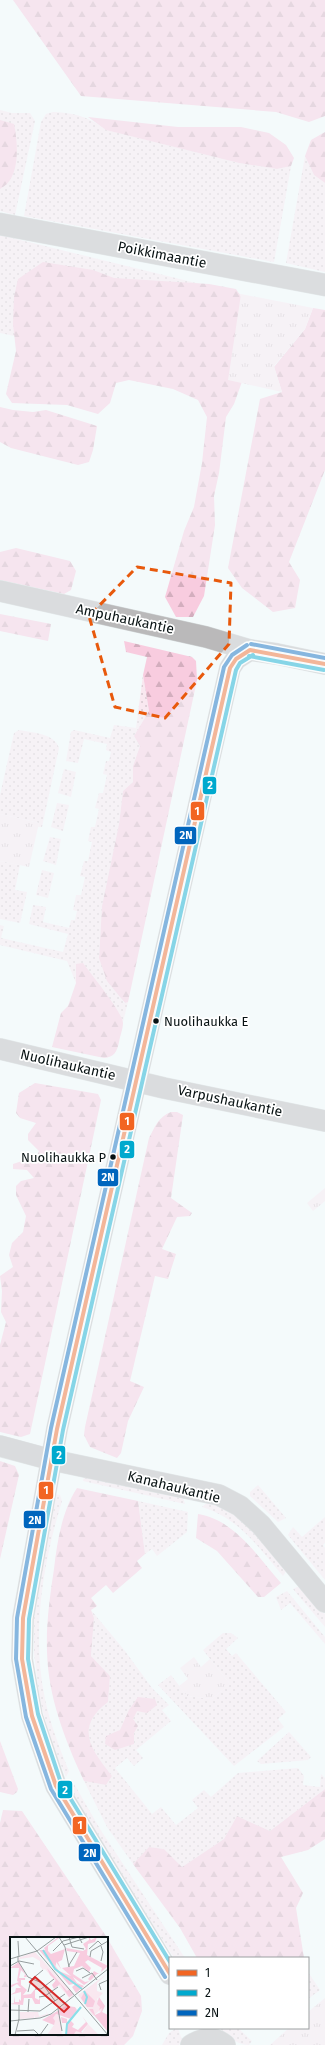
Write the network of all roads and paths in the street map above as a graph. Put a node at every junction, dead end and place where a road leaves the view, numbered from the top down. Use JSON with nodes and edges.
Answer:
{"nodes":[{"id":1,"x":0,"y":224,"type":"edge"},
{"id":2,"x":325,"y":286,"type":"edge"},
{"id":3,"x":0,"y":592,"type":"edge"},
{"id":4,"x":250,"y":650,"type":"junction"},
{"id":5,"x":325,"y":664,"type":"edge"},
{"id":6,"x":0,"y":1049,"type":"edge"},
{"id":7,"x":136,"y":1081,"type":"junction"},
{"id":8,"x":325,"y":1122,"type":"edge"},
{"id":9,"x":0,"y":1446,"type":"edge"},
{"id":10,"x":52,"y":1460,"type":"junction"},
{"id":11,"x":325,"y":1602,"type":"edge"},
{"id":12,"x":169,"y":1972,"type":"edge"},
{"id":13,"x":186,"y":2029,"type":"edge"},
{"id":14,"x":216,"y":2038,"type":"edge"},
{"id":15,"x":191,"y":2045,"type":"edge"}],
"edges":[{"from":1,"to":2,"type":"main road","name":"Poikkimaantie"},
{"from":3,"to":4,"type":"street","name":"Ampuhaukantie"},
{"from":4,"to":5,"type":"street","name":"Ampuhaukantie"},
{"from":4,"to":7,"type":"street"},
{"from":6,"to":7,"type":"street","name":"Nuolihaukantie"},
{"from":7,"to":8,"type":"street","name":"Varpushaukantie"},
{"from":7,"to":10,"type":"street"},
{"from":9,"to":10,"type":"street","name":"Kanahaukantie"},
{"from":10,"to":11,"type":"street","name":"Kanahaukantie"},
{"from":10,"to":12,"type":"street"},
{"from":13,"to":15,"type":"street"},
{"from":14,"to":15,"type":"street"}]}
